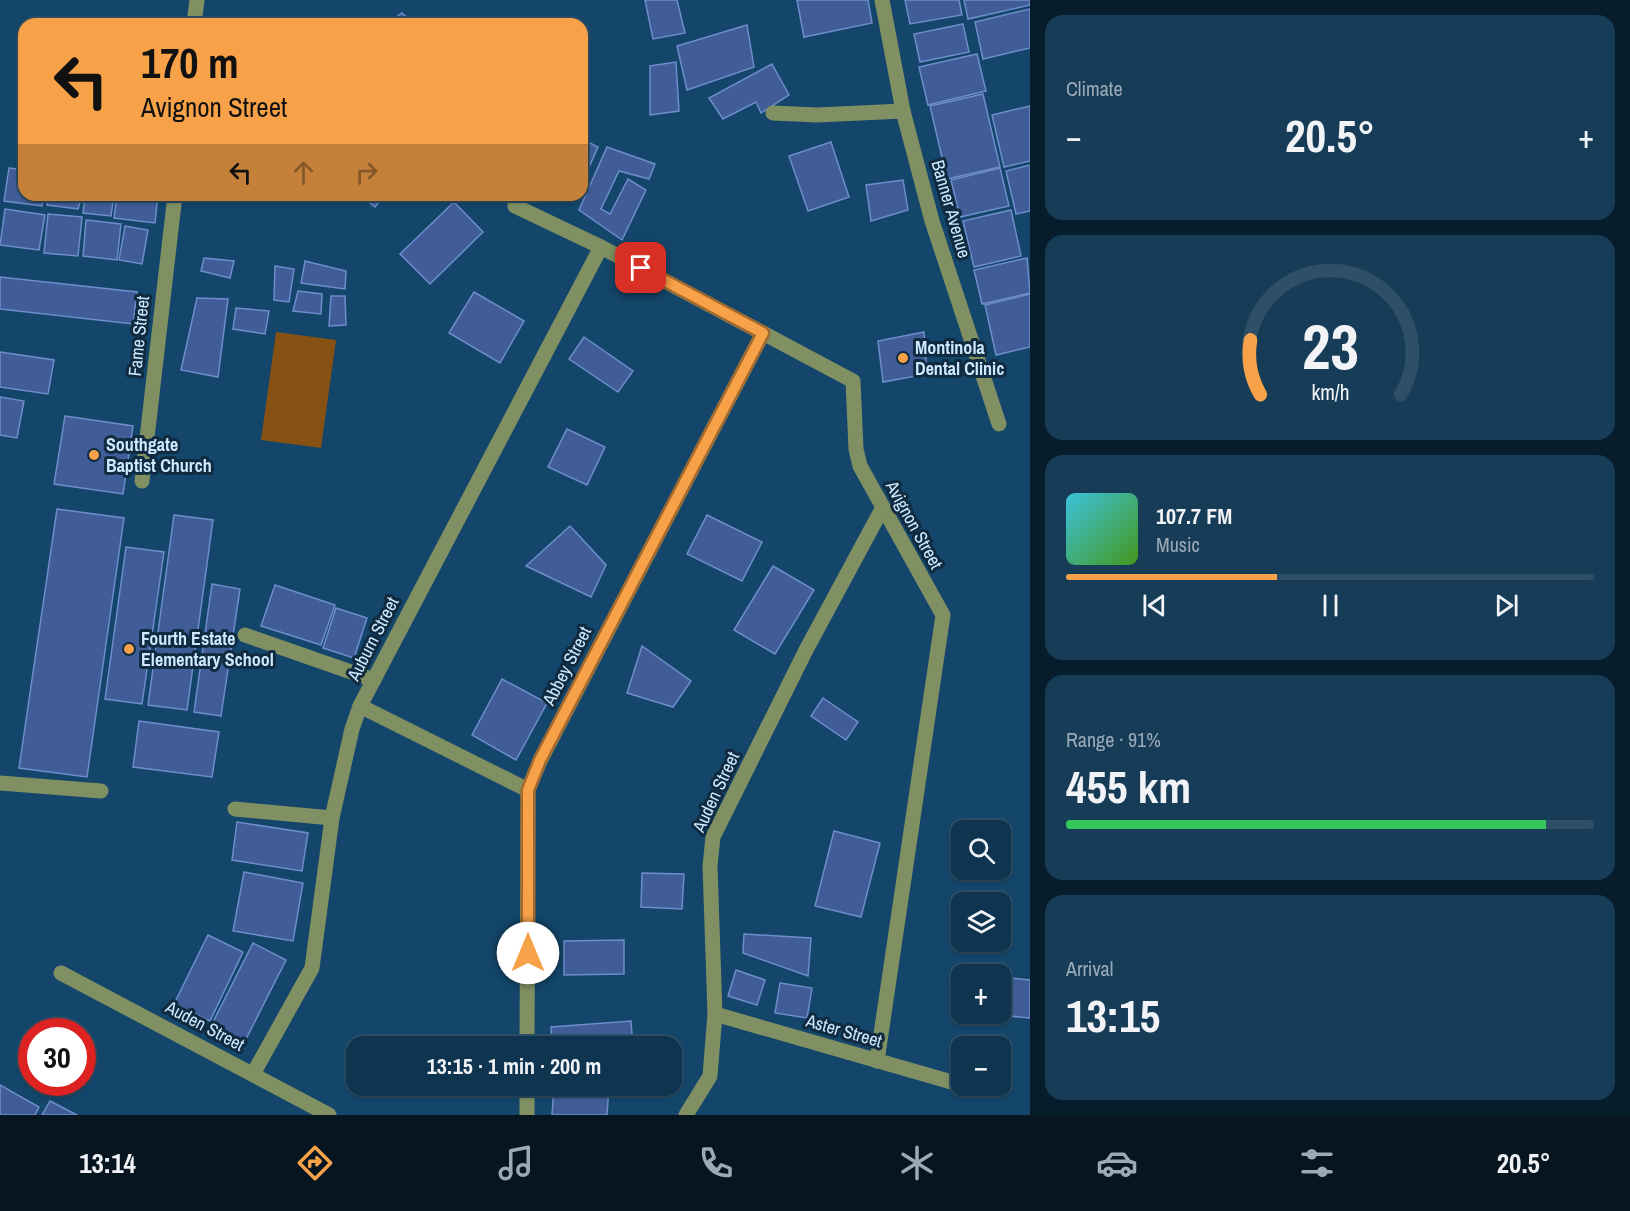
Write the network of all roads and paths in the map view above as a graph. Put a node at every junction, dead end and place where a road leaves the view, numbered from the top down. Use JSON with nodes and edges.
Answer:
{"nodes":[{"id":1,"x":197,"y":0,"type":"edge"},
{"id":2,"x":882,"y":0,"type":"edge"},
{"id":3,"x":195,"y":18,"type":"edge"},
{"id":4,"x":903,"y":111,"type":"junction"},
{"id":5,"x":773,"y":113,"type":"dead end"},
{"id":6,"x":174,"y":201,"type":"edge"},
{"id":7,"x":515,"y":206,"type":"dead end"},
{"id":8,"x":601,"y":247,"type":"junction"},
{"id":9,"x":763,"y":333,"type":"junction"},
{"id":10,"x":999,"y":424,"type":"dead end"},
{"id":11,"x":142,"y":481,"type":"dead end"},
{"id":12,"x":882,"y":509,"type":"junction"},
{"id":13,"x":245,"y":635,"type":"dead end"},
{"id":14,"x":374,"y":680,"type":"junction"},
{"id":15,"x":360,"y":706,"type":"junction"},
{"id":16,"x":0,"y":783,"type":"edge"},
{"id":17,"x":528,"y":790,"type":"junction"},
{"id":18,"x":101,"y":791,"type":"dead end"},
{"id":19,"x":235,"y":809,"type":"dead end"},
{"id":20,"x":332,"y":818,"type":"junction"},
{"id":21,"x":61,"y":973,"type":"dead end"},
{"id":22,"x":715,"y":1014,"type":"junction"},
{"id":23,"x":528,"y":1036,"type":"edge"},
{"id":24,"x":877,"y":1061,"type":"junction"},
{"id":25,"x":253,"y":1074,"type":"junction"},
{"id":26,"x":951,"y":1082,"type":"edge"},
{"id":27,"x":527,"y":1096,"type":"edge"},
{"id":28,"x":329,"y":1115,"type":"edge"},
{"id":29,"x":527,"y":1115,"type":"edge"},
{"id":30,"x":686,"y":1115,"type":"edge"}],
"edges":[{"from":1,"to":3,"type":"street"},
{"from":2,"to":4,"type":"street","name":"Banner Avenue"},
{"from":4,"to":5,"type":"street"},
{"from":4,"to":10,"type":"street","name":"Banner Avenue"},
{"from":6,"to":11,"type":"street","name":"Fame Street"},
{"from":7,"to":8,"type":"street","name":"Avignon Street"},
{"from":8,"to":9,"type":"street","name":"Avignon Street"},
{"from":8,"to":14,"type":"street","name":"Auburn Street"},
{"from":9,"to":12,"type":"street","name":"Avignon Street"},
{"from":9,"to":17,"type":"street","name":"Abbey Street"},
{"from":12,"to":22,"type":"street","name":"Auden Street"},
{"from":12,"to":24,"type":"street","name":"Avignon Street"},
{"from":13,"to":14,"type":"street"},
{"from":14,"to":15,"type":"street","name":"Auburn Street"},
{"from":15,"to":17,"type":"street"},
{"from":15,"to":20,"type":"street","name":"Auburn Street"},
{"from":16,"to":18,"type":"street"},
{"from":17,"to":23,"type":"street","name":"Abbey Street"},
{"from":19,"to":20,"type":"street"},
{"from":20,"to":25,"type":"street","name":"Auburn Street"},
{"from":21,"to":25,"type":"street","name":"Auden Street"},
{"from":22,"to":24,"type":"street","name":"Aster Street"},
{"from":22,"to":30,"type":"street","name":"Auden Street"},
{"from":24,"to":26,"type":"street","name":"Aster Street"},
{"from":25,"to":28,"type":"street","name":"Auden Street"},
{"from":27,"to":29,"type":"street"}]}
